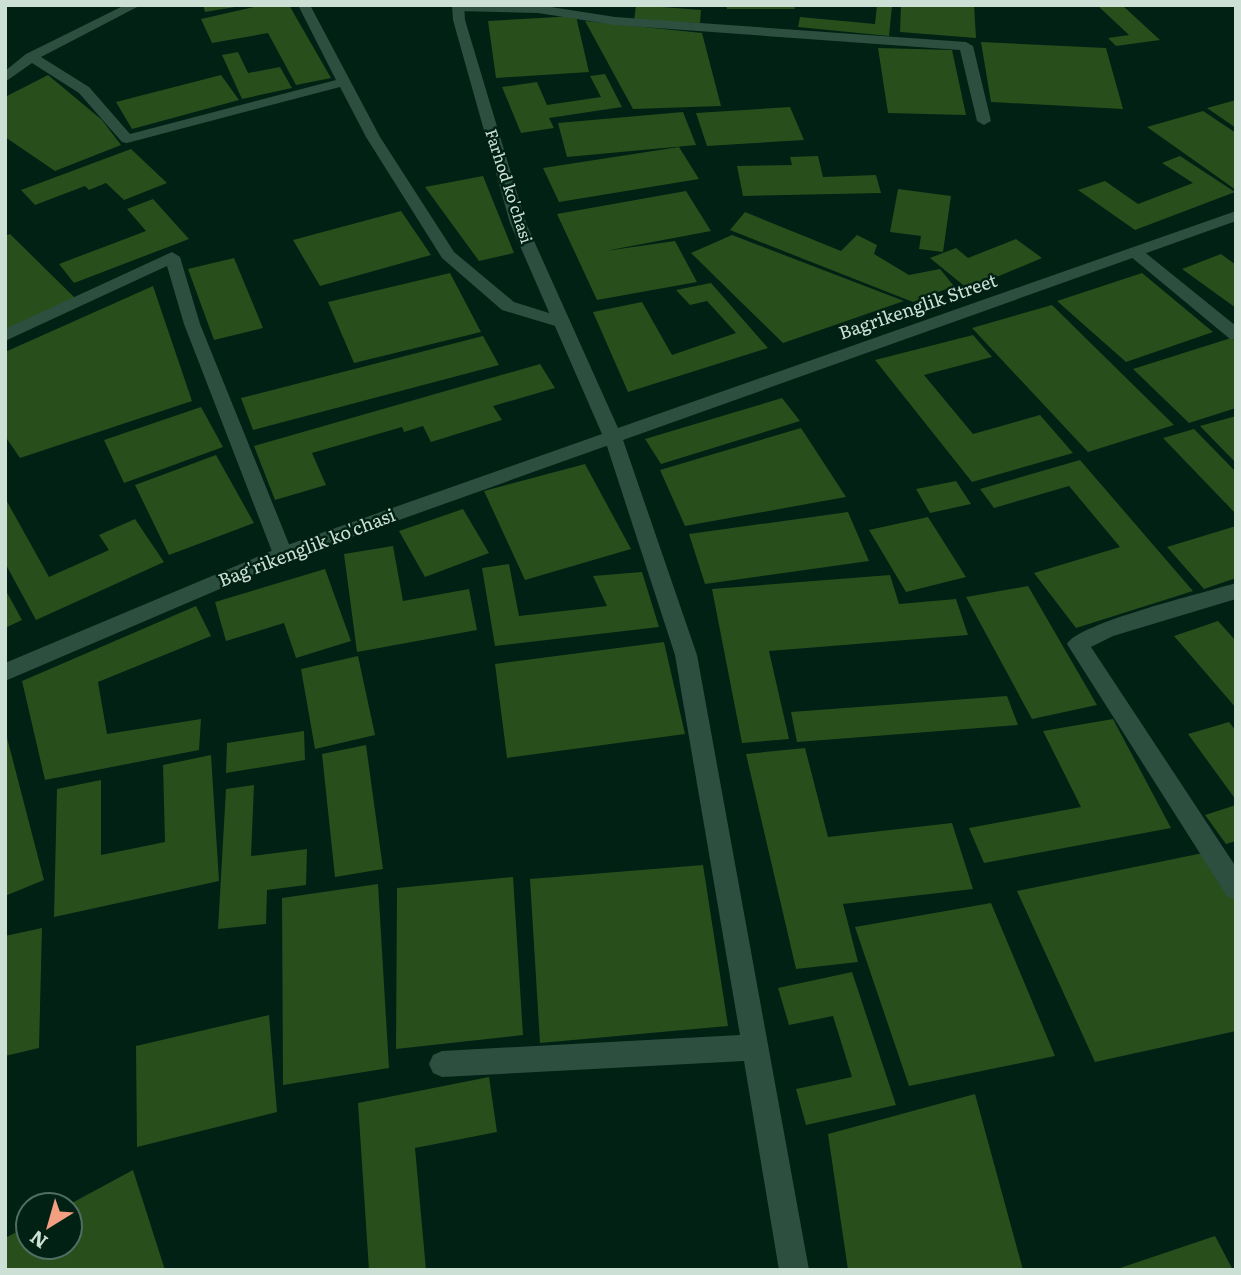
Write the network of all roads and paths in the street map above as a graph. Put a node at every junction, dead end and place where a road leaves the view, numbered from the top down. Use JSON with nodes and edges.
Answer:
{"nodes":[{"id":1,"x":135,"y":5,"type":"edge"},
{"id":2,"x":303,"y":5,"type":"edge"},
{"id":3,"x":458,"y":6,"type":"edge"},
{"id":4,"x":31,"y":57,"type":"junction"},
{"id":5,"x":6,"y":75,"type":"edge"},
{"id":6,"x":345,"y":82,"type":"junction"},
{"id":7,"x":984,"y":121,"type":"dead end"},
{"id":8,"x":1236,"y":216,"type":"edge"},
{"id":9,"x":1136,"y":253,"type":"junction"},
{"id":10,"x":562,"y":323,"type":"junction"},
{"id":11,"x":1236,"y":335,"type":"edge"},
{"id":12,"x":5,"y":336,"type":"edge"},
{"id":13,"x":613,"y":437,"type":"junction"},
{"id":14,"x":283,"y":554,"type":"junction"},
{"id":15,"x":1236,"y":591,"type":"edge"},
{"id":16,"x":5,"y":672,"type":"edge"},
{"id":17,"x":1236,"y":888,"type":"edge"},
{"id":18,"x":755,"y":1046,"type":"junction"},
{"id":19,"x":442,"y":1064,"type":"dead end"},
{"id":20,"x":794,"y":1270,"type":"edge"}],
"edges":[{"from":1,"to":4,"type":"street"},
{"from":2,"to":6,"type":"street"},
{"from":3,"to":7,"type":"street"},
{"from":3,"to":10,"type":"street","name":"Farhod ko'chasi"},
{"from":4,"to":5,"type":"street"},
{"from":4,"to":6,"type":"street"},
{"from":6,"to":10,"type":"street"},
{"from":8,"to":9,"type":"street","name":"Bagrikenglik Street"},
{"from":9,"to":11,"type":"street"},
{"from":9,"to":13,"type":"street","name":"Bagrikenglik Street"},
{"from":10,"to":13,"type":"street","name":"Farhod ko'chasi"},
{"from":12,"to":14,"type":"street"},
{"from":13,"to":14,"type":"street","name":"Bag'rikenglik ko'chasi"},
{"from":13,"to":18,"type":"street","name":"Farhod ko'chasi"},
{"from":14,"to":16,"type":"street","name":"Bag'rikenglik ko'chasi"},
{"from":15,"to":17,"type":"street"},
{"from":18,"to":19,"type":"street"},
{"from":18,"to":20,"type":"street","name":"Farhod ko'chasi"}]}
